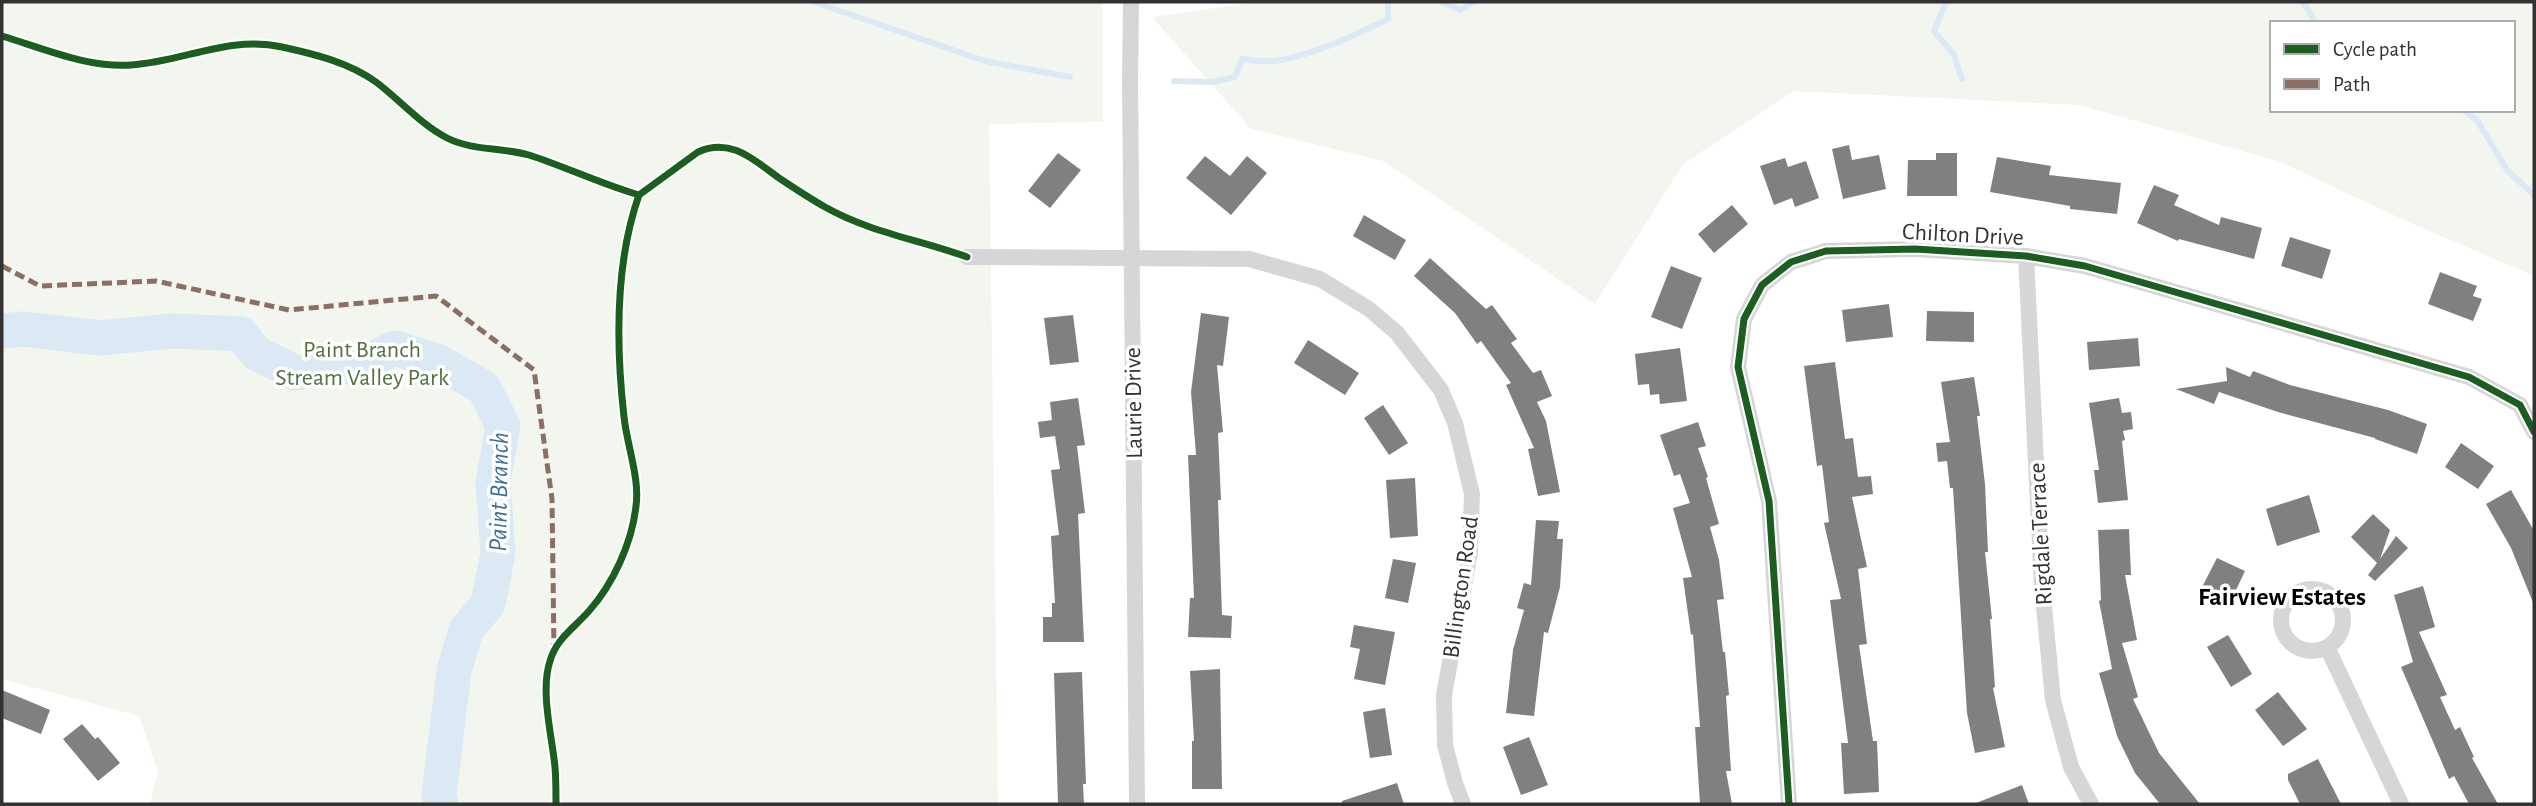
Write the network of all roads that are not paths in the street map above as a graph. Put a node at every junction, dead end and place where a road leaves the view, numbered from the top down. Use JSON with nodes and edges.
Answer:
{"nodes":[{"id":1,"x":1131,"y":2,"type":"edge"},
{"id":2,"x":2026,"y":256,"type":"junction"},
{"id":3,"x":967,"y":257,"type":"dead end"},
{"id":4,"x":1131,"y":257,"type":"junction"},
{"id":5,"x":2534,"y":432,"type":"edge"},
{"id":6,"x":2327,"y":647,"type":"dead end"},
{"id":7,"x":1137,"y":804,"type":"edge"},
{"id":8,"x":1463,"y":804,"type":"edge"},
{"id":9,"x":1789,"y":804,"type":"edge"},
{"id":10,"x":2091,"y":804,"type":"edge"},
{"id":11,"x":2401,"y":804,"type":"edge"}],
"edges":[{"from":1,"to":4,"type":"street","name":"Laurie Drive"},
{"from":2,"to":5,"type":"street","name":"Chilton Drive"},
{"from":2,"to":9,"type":"street","name":"Chilton Drive"},
{"from":2,"to":10,"type":"street","name":"Rigdale Terrace"},
{"from":3,"to":4,"type":"street","name":"Billington Road"},
{"from":4,"to":7,"type":"street","name":"Laurie Drive"},
{"from":4,"to":8,"type":"street","name":"Billington Road"},
{"from":6,"to":11,"type":"street"}]}
